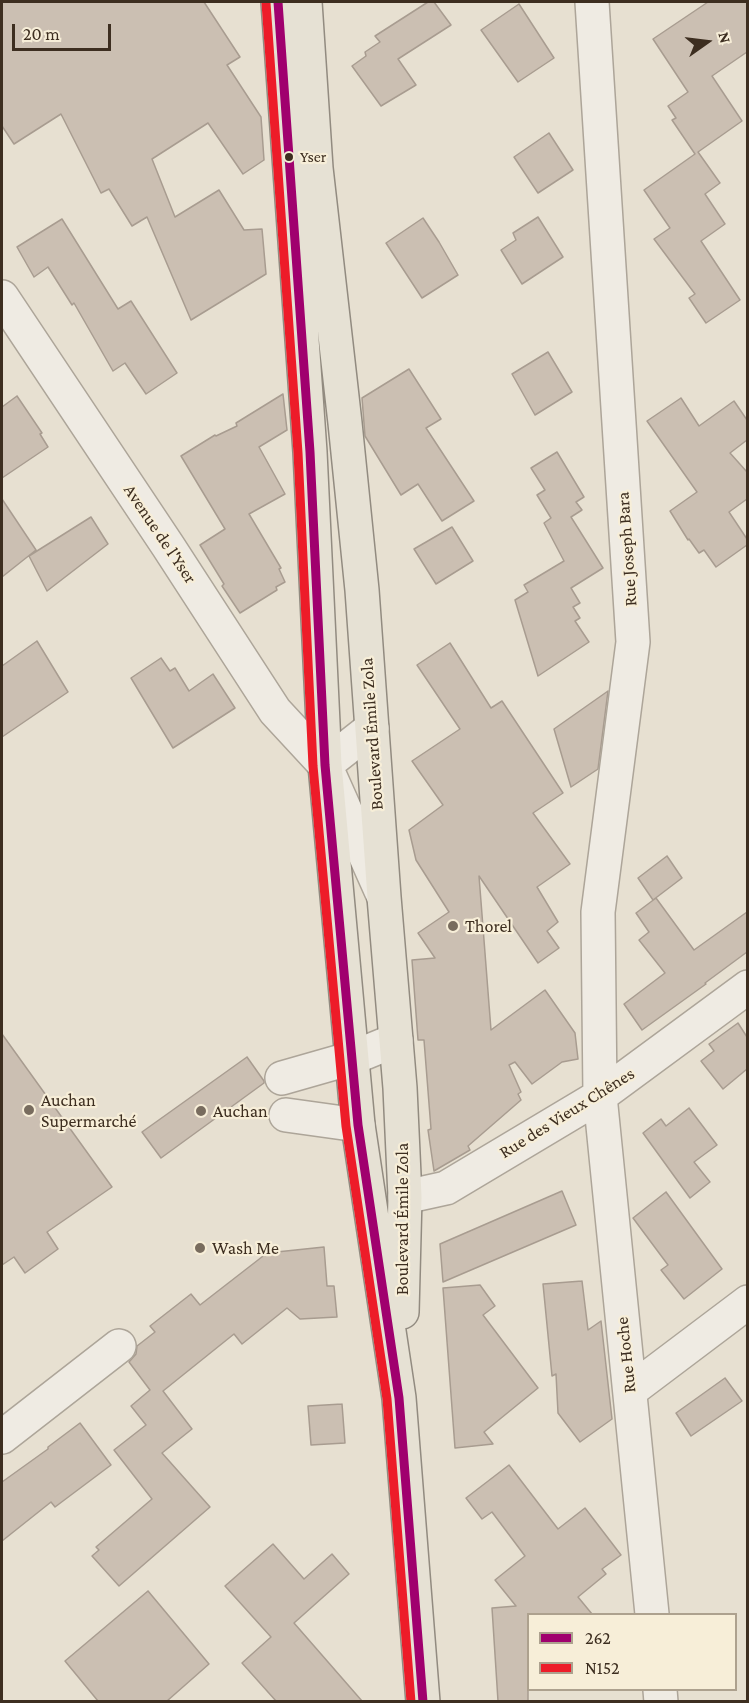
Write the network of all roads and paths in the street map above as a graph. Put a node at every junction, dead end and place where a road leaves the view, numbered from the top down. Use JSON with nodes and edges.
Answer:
{"nodes":[{"id":1,"x":278,"y":2,"type":"edge"},
{"id":2,"x":305,"y":2,"type":"edge"},
{"id":3,"x":592,"y":2,"type":"edge"},
{"id":4,"x":2,"y":297,"type":"edge"},
{"id":5,"x":372,"y":728,"type":"junction"},
{"id":6,"x":325,"y":765,"type":"junction"},
{"id":7,"x":384,"y":897,"type":"junction"},
{"id":8,"x":747,"y":987,"type":"edge"},
{"id":9,"x":396,"y":1040,"type":"junction"},
{"id":10,"x":352,"y":1058,"type":"junction"},
{"id":11,"x":282,"y":1078,"type":"dead end"},
{"id":12,"x":600,"y":1096,"type":"junction"},
{"id":13,"x":286,"y":1115,"type":"dead end"},
{"id":14,"x":358,"y":1125,"type":"junction"},
{"id":15,"x":405,"y":1197,"type":"junction"},
{"id":16,"x":747,"y":1302,"type":"edge"},
{"id":17,"x":119,"y":1346,"type":"dead end"},
{"id":18,"x":630,"y":1391,"type":"junction"},
{"id":19,"x":399,"y":1398,"type":"junction"},
{"id":20,"x":2,"y":1437,"type":"edge"},
{"id":21,"x":652,"y":1613,"type":"edge"},
{"id":22,"x":423,"y":1701,"type":"edge"}],
"edges":[{"from":1,"to":6,"type":"main road","name":"Boulevard Émile Zola"},
{"from":2,"to":5,"type":"main road","name":"Boulevard Émile Zola"},
{"from":3,"to":12,"type":"street","name":"Rue Joseph Bara"},
{"from":4,"to":6,"type":"street","name":"Avenue de l'Yser"},
{"from":5,"to":6,"type":"street"},
{"from":5,"to":7,"type":"main road","name":"Boulevard Émile Zola"},
{"from":6,"to":7,"type":"street","name":"Avenue de l'Yser"},
{"from":6,"to":10,"type":"main road","name":"Boulevard Émile Zola"},
{"from":7,"to":9,"type":"main road","name":"Boulevard Émile Zola"},
{"from":8,"to":12,"type":"street","name":"Rue des Vieux Chênes"},
{"from":9,"to":10,"type":"street"},
{"from":9,"to":15,"type":"main road","name":"Boulevard Émile Zola"},
{"from":10,"to":11,"type":"street"},
{"from":10,"to":14,"type":"main road","name":"Boulevard Émile Zola"},
{"from":12,"to":15,"type":"street","name":"Rue des Vieux Chênes"},
{"from":12,"to":18,"type":"street","name":"Rue Hoche"},
{"from":13,"to":14,"type":"street"},
{"from":14,"to":19,"type":"main road","name":"Boulevard Émile Zola"},
{"from":15,"to":19,"type":"main road","name":"Boulevard Émile Zola"},
{"from":16,"to":18,"type":"street"},
{"from":17,"to":20,"type":"street"},
{"from":18,"to":21,"type":"street","name":"Rue Hoche"},
{"from":19,"to":22,"type":"main road"}]}
